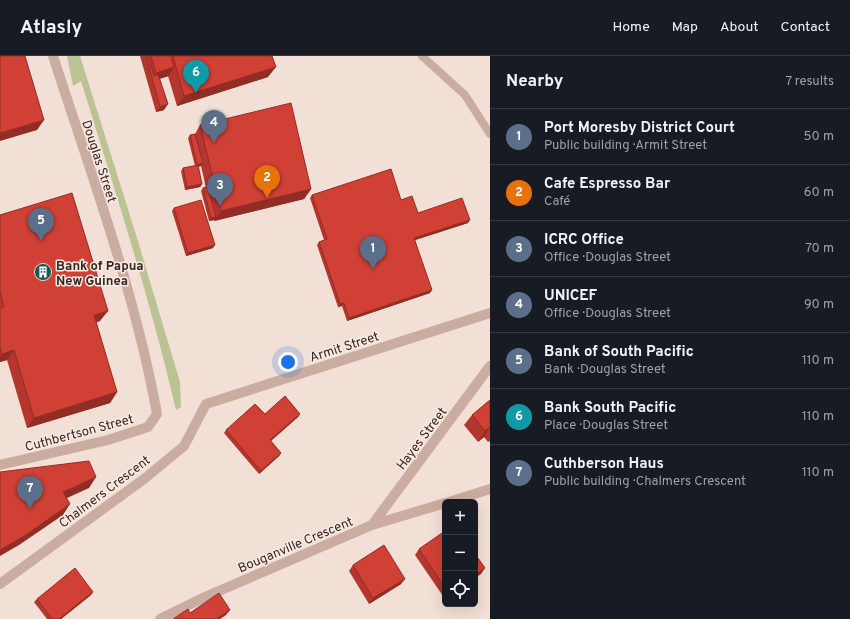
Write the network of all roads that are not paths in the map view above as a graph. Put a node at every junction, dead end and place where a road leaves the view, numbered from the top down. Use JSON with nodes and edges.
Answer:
{"nodes":[{"id":1,"x":53,"y":56,"type":"edge"},
{"id":2,"x":422,"y":56,"type":"edge"},
{"id":3,"x":490,"y":134,"type":"edge"},
{"id":4,"x":123,"y":274,"type":"joint"},
{"id":5,"x":490,"y":313,"type":"edge"},
{"id":6,"x":490,"y":366,"type":"edge"},
{"id":7,"x":206,"y":404,"type":"joint"},
{"id":8,"x":0,"y":465,"type":"edge"},
{"id":9,"x":490,"y":489,"type":"edge"},
{"id":10,"x":458,"y":499,"type":"edge"},
{"id":11,"x":442,"y":504,"type":"edge"},
{"id":12,"x":372,"y":525,"type":"junction"},
{"id":13,"x":0,"y":584,"type":"edge"},
{"id":14,"x":160,"y":619,"type":"edge"}],
"edges":[{"from":1,"to":4,"type":"street","name":"Douglas Street"},
{"from":2,"to":3,"type":"lane"},
{"from":4,"to":8,"type":"street","name":"Cuthbertson Street"},
{"from":5,"to":7,"type":"street","name":"Armit Street"},
{"from":6,"to":12,"type":"street","name":"Hayes Street"},
{"from":7,"to":13,"type":"street","name":"Chalmers Crescent"},
{"from":9,"to":10,"type":"street"},
{"from":11,"to":12,"type":"street","name":"Bouganville Crescent"},
{"from":12,"to":14,"type":"street","name":"Bouganville Crescent"}]}
